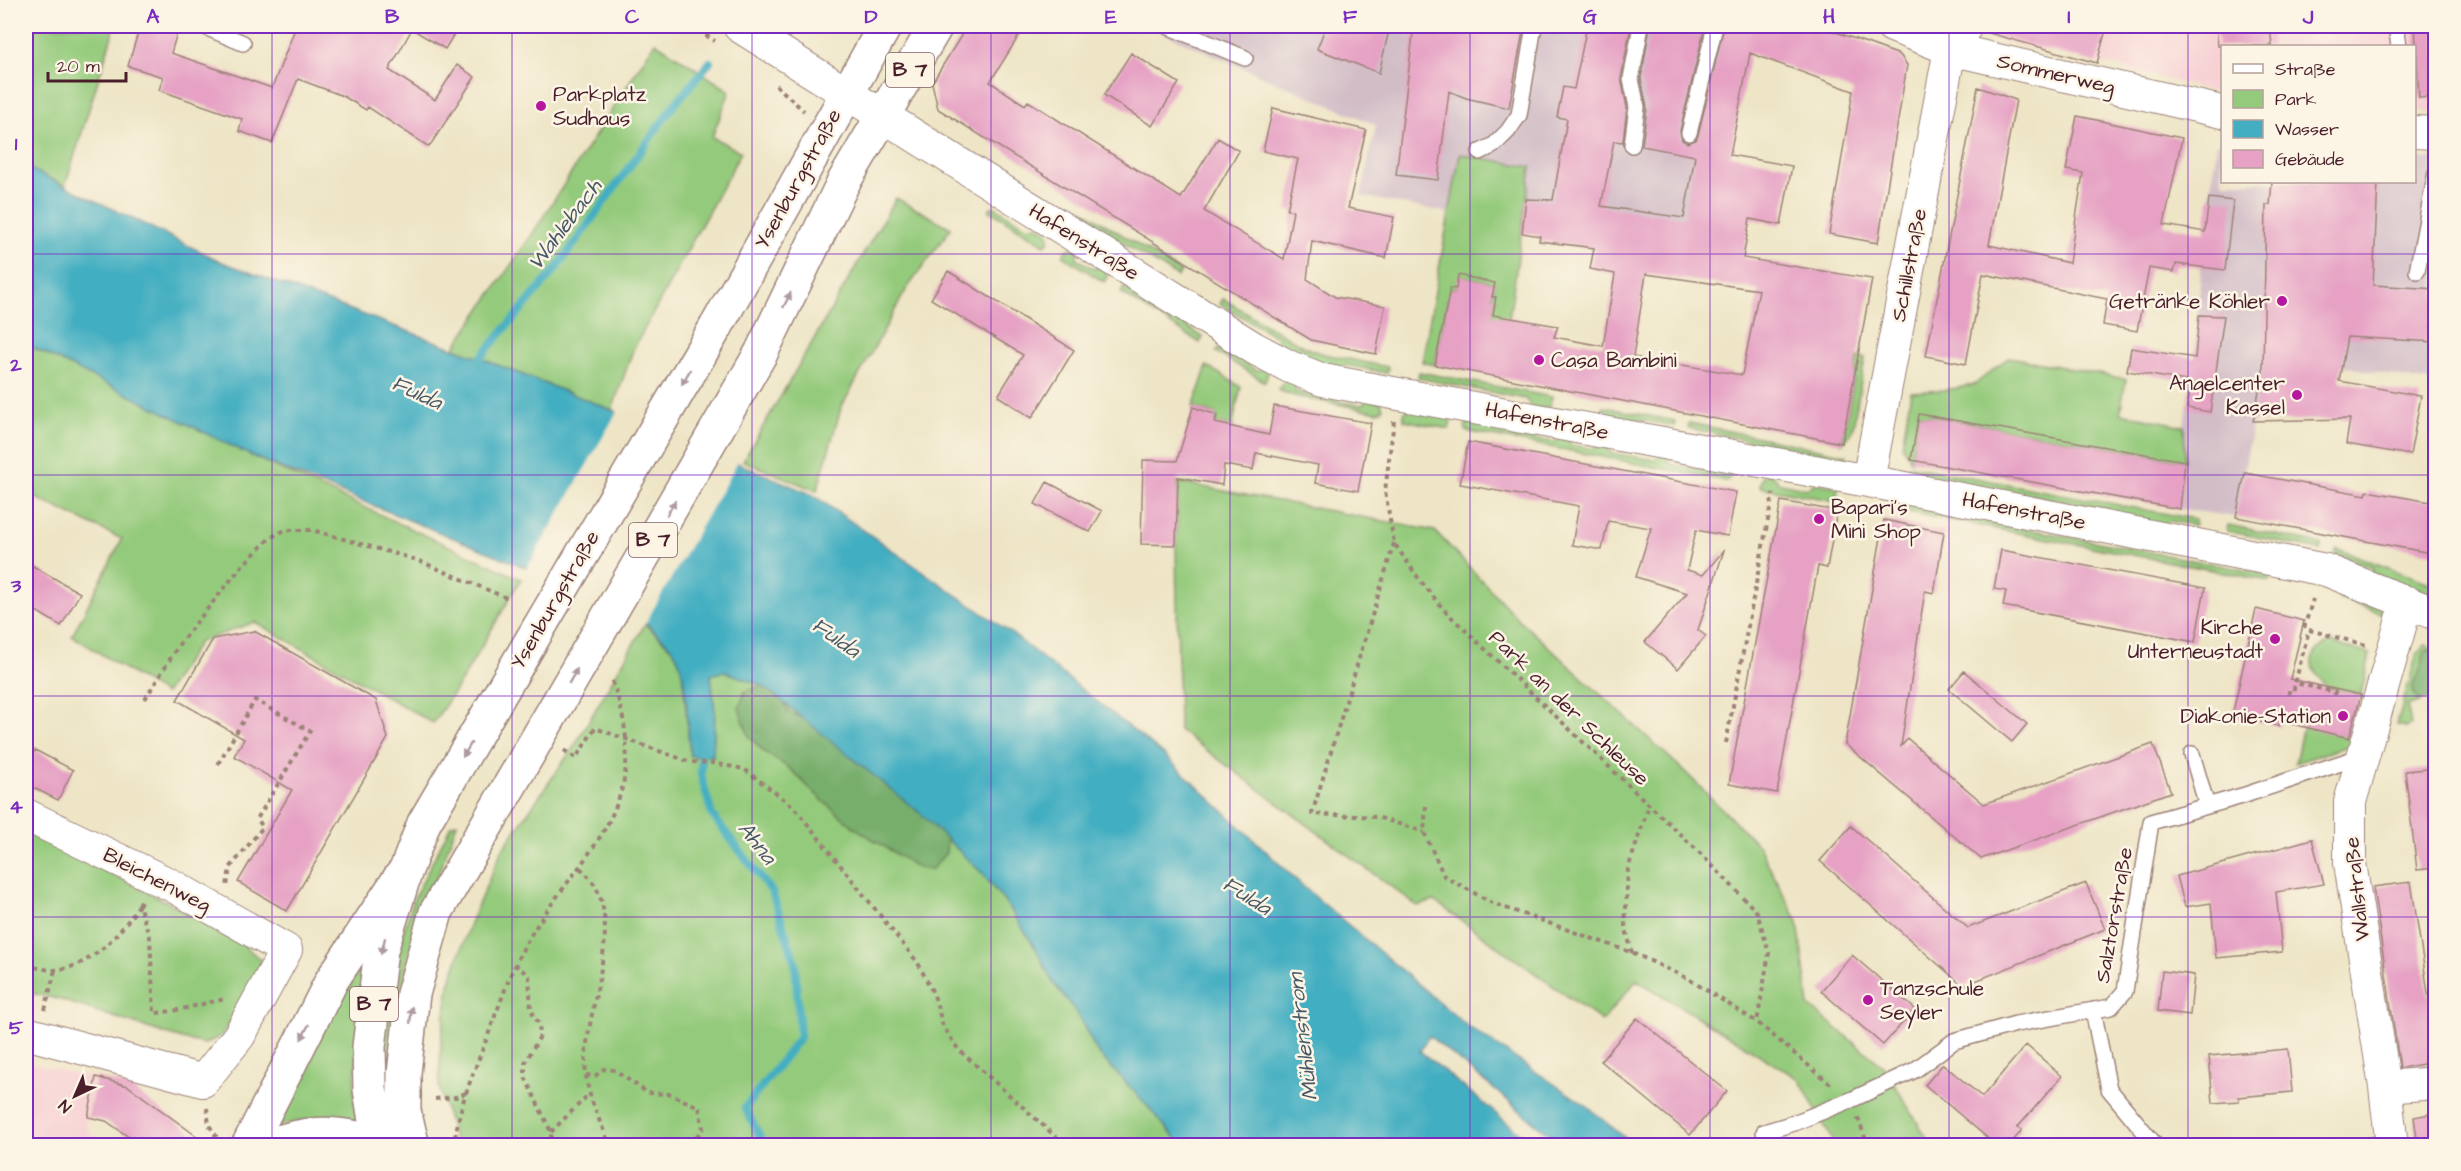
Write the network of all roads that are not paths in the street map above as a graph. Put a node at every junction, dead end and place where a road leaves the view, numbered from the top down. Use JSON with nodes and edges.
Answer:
{"nodes":[{"id":1,"x":203,"y":26,"type":"edge"},
{"id":2,"x":739,"y":26,"type":"edge"},
{"id":3,"x":885,"y":26,"type":"edge"},
{"id":4,"x":936,"y":26,"type":"edge"},
{"id":5,"x":1167,"y":26,"type":"edge"},
{"id":6,"x":1534,"y":26,"type":"edge"},
{"id":7,"x":1641,"y":26,"type":"edge"},
{"id":8,"x":1715,"y":26,"type":"edge"},
{"id":9,"x":1892,"y":26,"type":"edge"},
{"id":10,"x":2396,"y":26,"type":"edge"},
{"id":11,"x":1958,"y":37,"type":"edge"},
{"id":12,"x":243,"y":43,"type":"dead end"},
{"id":13,"x":2399,"y":45,"type":"edge"},
{"id":14,"x":1245,"y":58,"type":"dead end"},
{"id":15,"x":847,"y":92,"type":"junction"},
{"id":16,"x":2221,"y":111,"type":"edge"},
{"id":17,"x":882,"y":114,"type":"junction"},
{"id":18,"x":2416,"y":132,"type":"edge"},
{"id":19,"x":1689,"y":133,"type":"dead end"},
{"id":20,"x":2436,"y":133,"type":"edge"},
{"id":21,"x":1632,"y":145,"type":"dead end"},
{"id":22,"x":1480,"y":152,"type":"dead end"},
{"id":23,"x":2436,"y":173,"type":"edge"},
{"id":24,"x":2417,"y":271,"type":"dead end"},
{"id":25,"x":1868,"y":481,"type":"junction"},
{"id":26,"x":2421,"y":608,"type":"edge"},
{"id":27,"x":2192,"y":754,"type":"dead end"},
{"id":28,"x":2364,"y":756,"type":"junction"},
{"id":29,"x":2207,"y":806,"type":"junction"},
{"id":30,"x":26,"y":815,"type":"edge"},
{"id":31,"x":406,"y":870,"type":"junction"},
{"id":32,"x":2093,"y":1010,"type":"junction"},
{"id":33,"x":26,"y":1034,"type":"edge"},
{"id":34,"x":404,"y":1073,"type":"junction"},
{"id":35,"x":2436,"y":1083,"type":"edge"},
{"id":36,"x":2385,"y":1087,"type":"junction"},
{"id":37,"x":1764,"y":1132,"type":"dead end"},
{"id":38,"x":2384,"y":1144,"type":"edge"},
{"id":39,"x":382,"y":1145,"type":"edge"},
{"id":40,"x":248,"y":1146,"type":"edge"},
{"id":41,"x":267,"y":1146,"type":"edge"},
{"id":42,"x":412,"y":1146,"type":"edge"},
{"id":43,"x":2156,"y":1146,"type":"edge"}],
"edges":[{"from":1,"to":12,"type":"lane"},
{"from":2,"to":15,"type":"street","name":"Hafenstraße"},
{"from":3,"to":15,"type":"main road","number":"B 7"},
{"from":4,"to":17,"type":"main road","number":"B 7"},
{"from":5,"to":14,"type":"lane"},
{"from":6,"to":22,"type":"lane"},
{"from":7,"to":21,"type":"lane"},
{"from":8,"to":19,"type":"lane"},
{"from":9,"to":11,"type":"street","name":"Sommerweg"},
{"from":10,"to":13,"type":"lane"},
{"from":11,"to":16,"type":"street","name":"Sommerweg"},
{"from":11,"to":25,"type":"street","name":"Schillstraße"},
{"from":15,"to":17,"type":"street","name":"Hafenstraße"},
{"from":15,"to":31,"type":"main road","name":"Ysenburgstraße","number":"B 7","one_way":true,"bridge":true},
{"from":17,"to":25,"type":"street","name":"Hafenstraße"},
{"from":34,"to":17,"type":"main road","name":"Ysenburgstraße","number":"B 7","one_way":true,"bridge":true},
{"from":18,"to":20,"type":"street"},
{"from":23,"to":24,"type":"lane"},
{"from":25,"to":26,"type":"street","name":"Hafenstraße"},
{"from":26,"to":28,"type":"street","name":"Wallstraße"},
{"from":27,"to":29,"type":"lane"},
{"from":28,"to":29,"type":"lane","name":"Salztorstraße"},
{"from":28,"to":36,"type":"street","name":"Wallstraße"},
{"from":29,"to":32,"type":"lane","name":"Salztorstraße"},
{"from":30,"to":33,"type":"street","name":"Bleichenweg"},
{"from":31,"to":39,"type":"main road","name":"Ysenburgstraße","number":"B 7","one_way":true},
{"from":31,"to":40,"type":"main road","one_way":true},
{"from":32,"to":37,"type":"lane","name":"Salztorstraße"},
{"from":32,"to":43,"type":"lane"},
{"from":34,"to":39,"type":"main road","name":"Ysenburgstraße"},
{"from":34,"to":42,"type":"main road","number":"B 7"},
{"from":35,"to":36,"type":"street"},
{"from":36,"to":38,"type":"street","name":"Wallstraße"},
{"from":39,"to":41,"type":"main road"}]}
